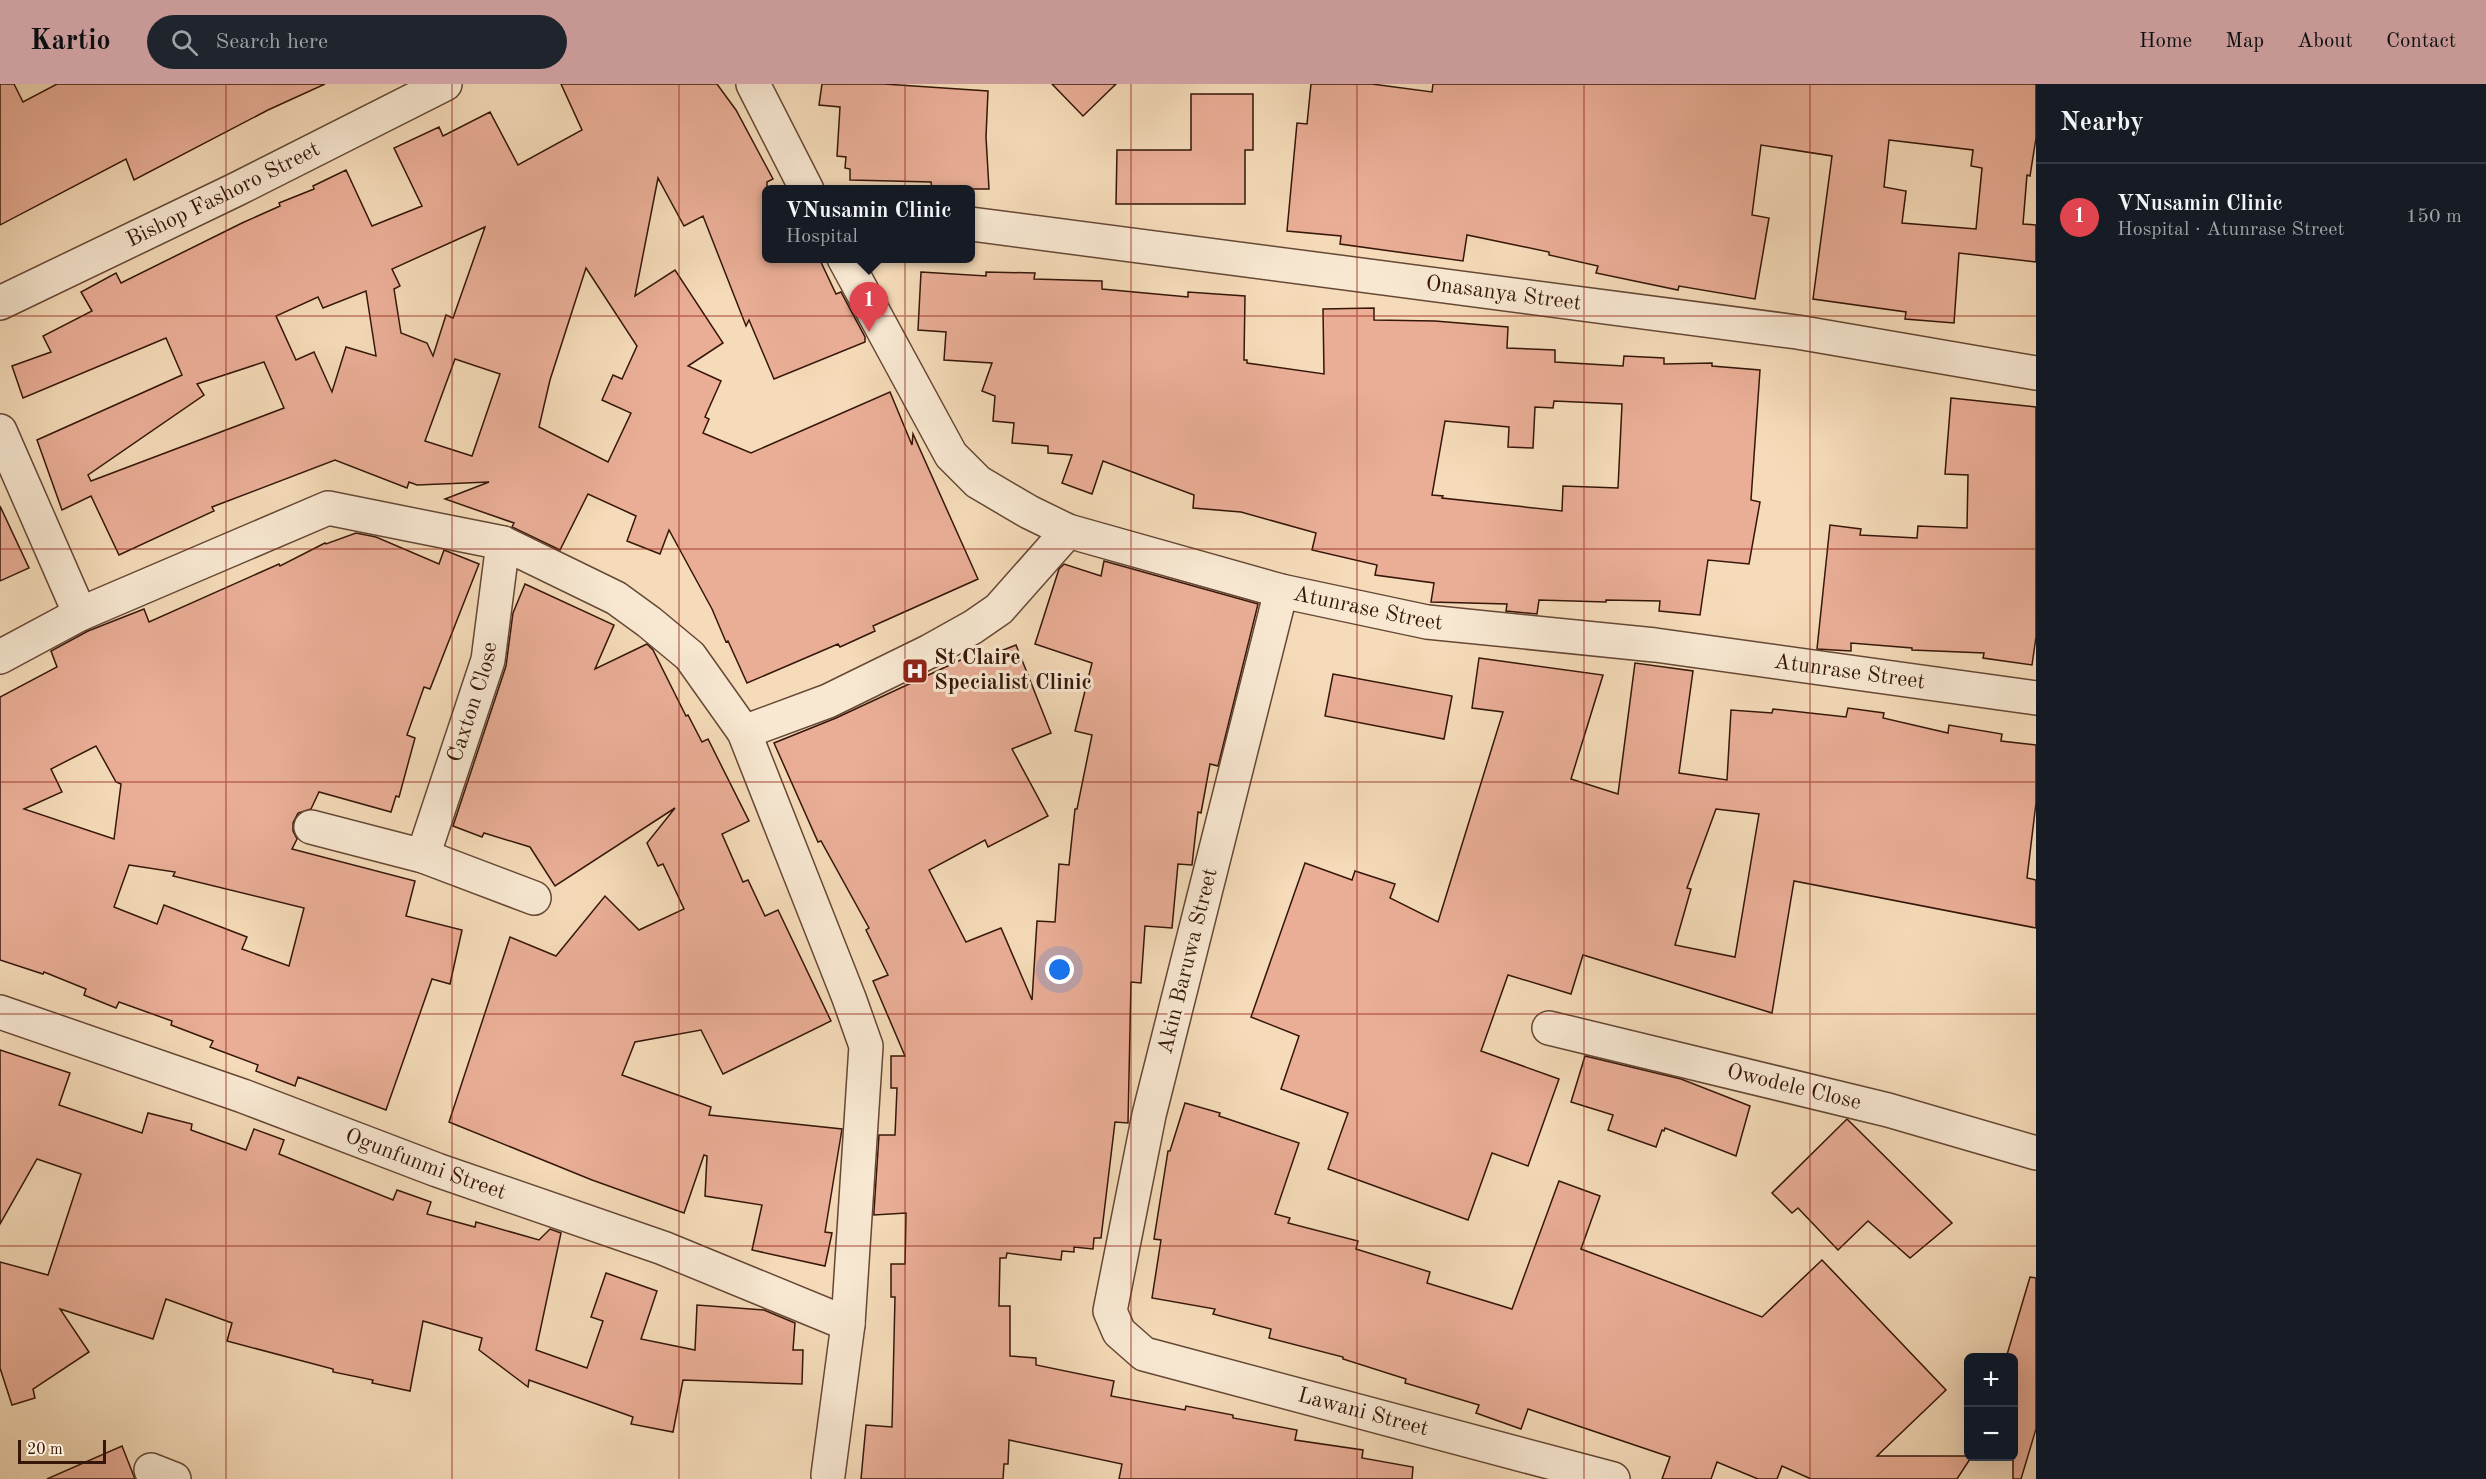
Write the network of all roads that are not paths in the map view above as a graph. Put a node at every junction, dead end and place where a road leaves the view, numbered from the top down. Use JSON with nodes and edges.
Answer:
{"nodes":[{"id":1,"x":445,"y":84,"type":"edge"},
{"id":2,"x":753,"y":84,"type":"edge"},
{"id":3,"x":805,"y":185,"type":"edge"},
{"id":4,"x":975,"y":225,"type":"edge"},
{"id":5,"x":847,"y":263,"type":"edge"},
{"id":6,"x":0,"y":303,"type":"edge"},
{"id":7,"x":2036,"y":373,"type":"edge"},
{"id":8,"x":0,"y":431,"type":"edge"},
{"id":9,"x":1068,"y":531,"type":"junction"},
{"id":10,"x":503,"y":543,"type":"junction"},
{"id":11,"x":1281,"y":591,"type":"junction"},
{"id":12,"x":80,"y":614,"type":"junction"},
{"id":13,"x":0,"y":657,"type":"edge"},
{"id":14,"x":2036,"y":698,"type":"edge"},
{"id":15,"x":744,"y":732,"type":"junction"},
{"id":16,"x":311,"y":827,"type":"dead end"},
{"id":17,"x":423,"y":856,"type":"junction"},
{"id":18,"x":534,"y":898,"type":"dead end"},
{"id":19,"x":0,"y":1012,"type":"edge"},
{"id":20,"x":1549,"y":1028,"type":"dead end"},
{"id":21,"x":2036,"y":1153,"type":"edge"},
{"id":22,"x":848,"y":1324,"type":"junction"},
{"id":23,"x":1119,"y":1332,"type":"joint"},
{"id":24,"x":828,"y":1475,"type":"dead end"},
{"id":25,"x":1613,"y":1479,"type":"edge"}],
"edges":[{"from":1,"to":6,"type":"street","name":"Bishop Fashoro Street"},
{"from":2,"to":3,"type":"street"},
{"from":4,"to":7,"type":"street","name":"Onasanya Street"},
{"from":5,"to":9,"type":"street","name":"Atunrase Street"},
{"from":8,"to":12,"type":"street"},
{"from":9,"to":11,"type":"street","name":"Atunrase Street"},
{"from":9,"to":15,"type":"street"},
{"from":10,"to":12,"type":"street"},
{"from":10,"to":15,"type":"street"},
{"from":10,"to":17,"type":"street","name":"Caxton Close"},
{"from":11,"to":14,"type":"street","name":"Atunrase Street"},
{"from":11,"to":23,"type":"street","name":"Akin Baruwa Street"},
{"from":12,"to":13,"type":"street"},
{"from":15,"to":22,"type":"street"},
{"from":16,"to":17,"type":"street"},
{"from":17,"to":18,"type":"street"},
{"from":19,"to":22,"type":"street","name":"Ogunfunmi Street"},
{"from":20,"to":21,"type":"street","name":"Owodele Close"},
{"from":22,"to":24,"type":"street"},
{"from":23,"to":25,"type":"street","name":"Lawani Street"}]}
